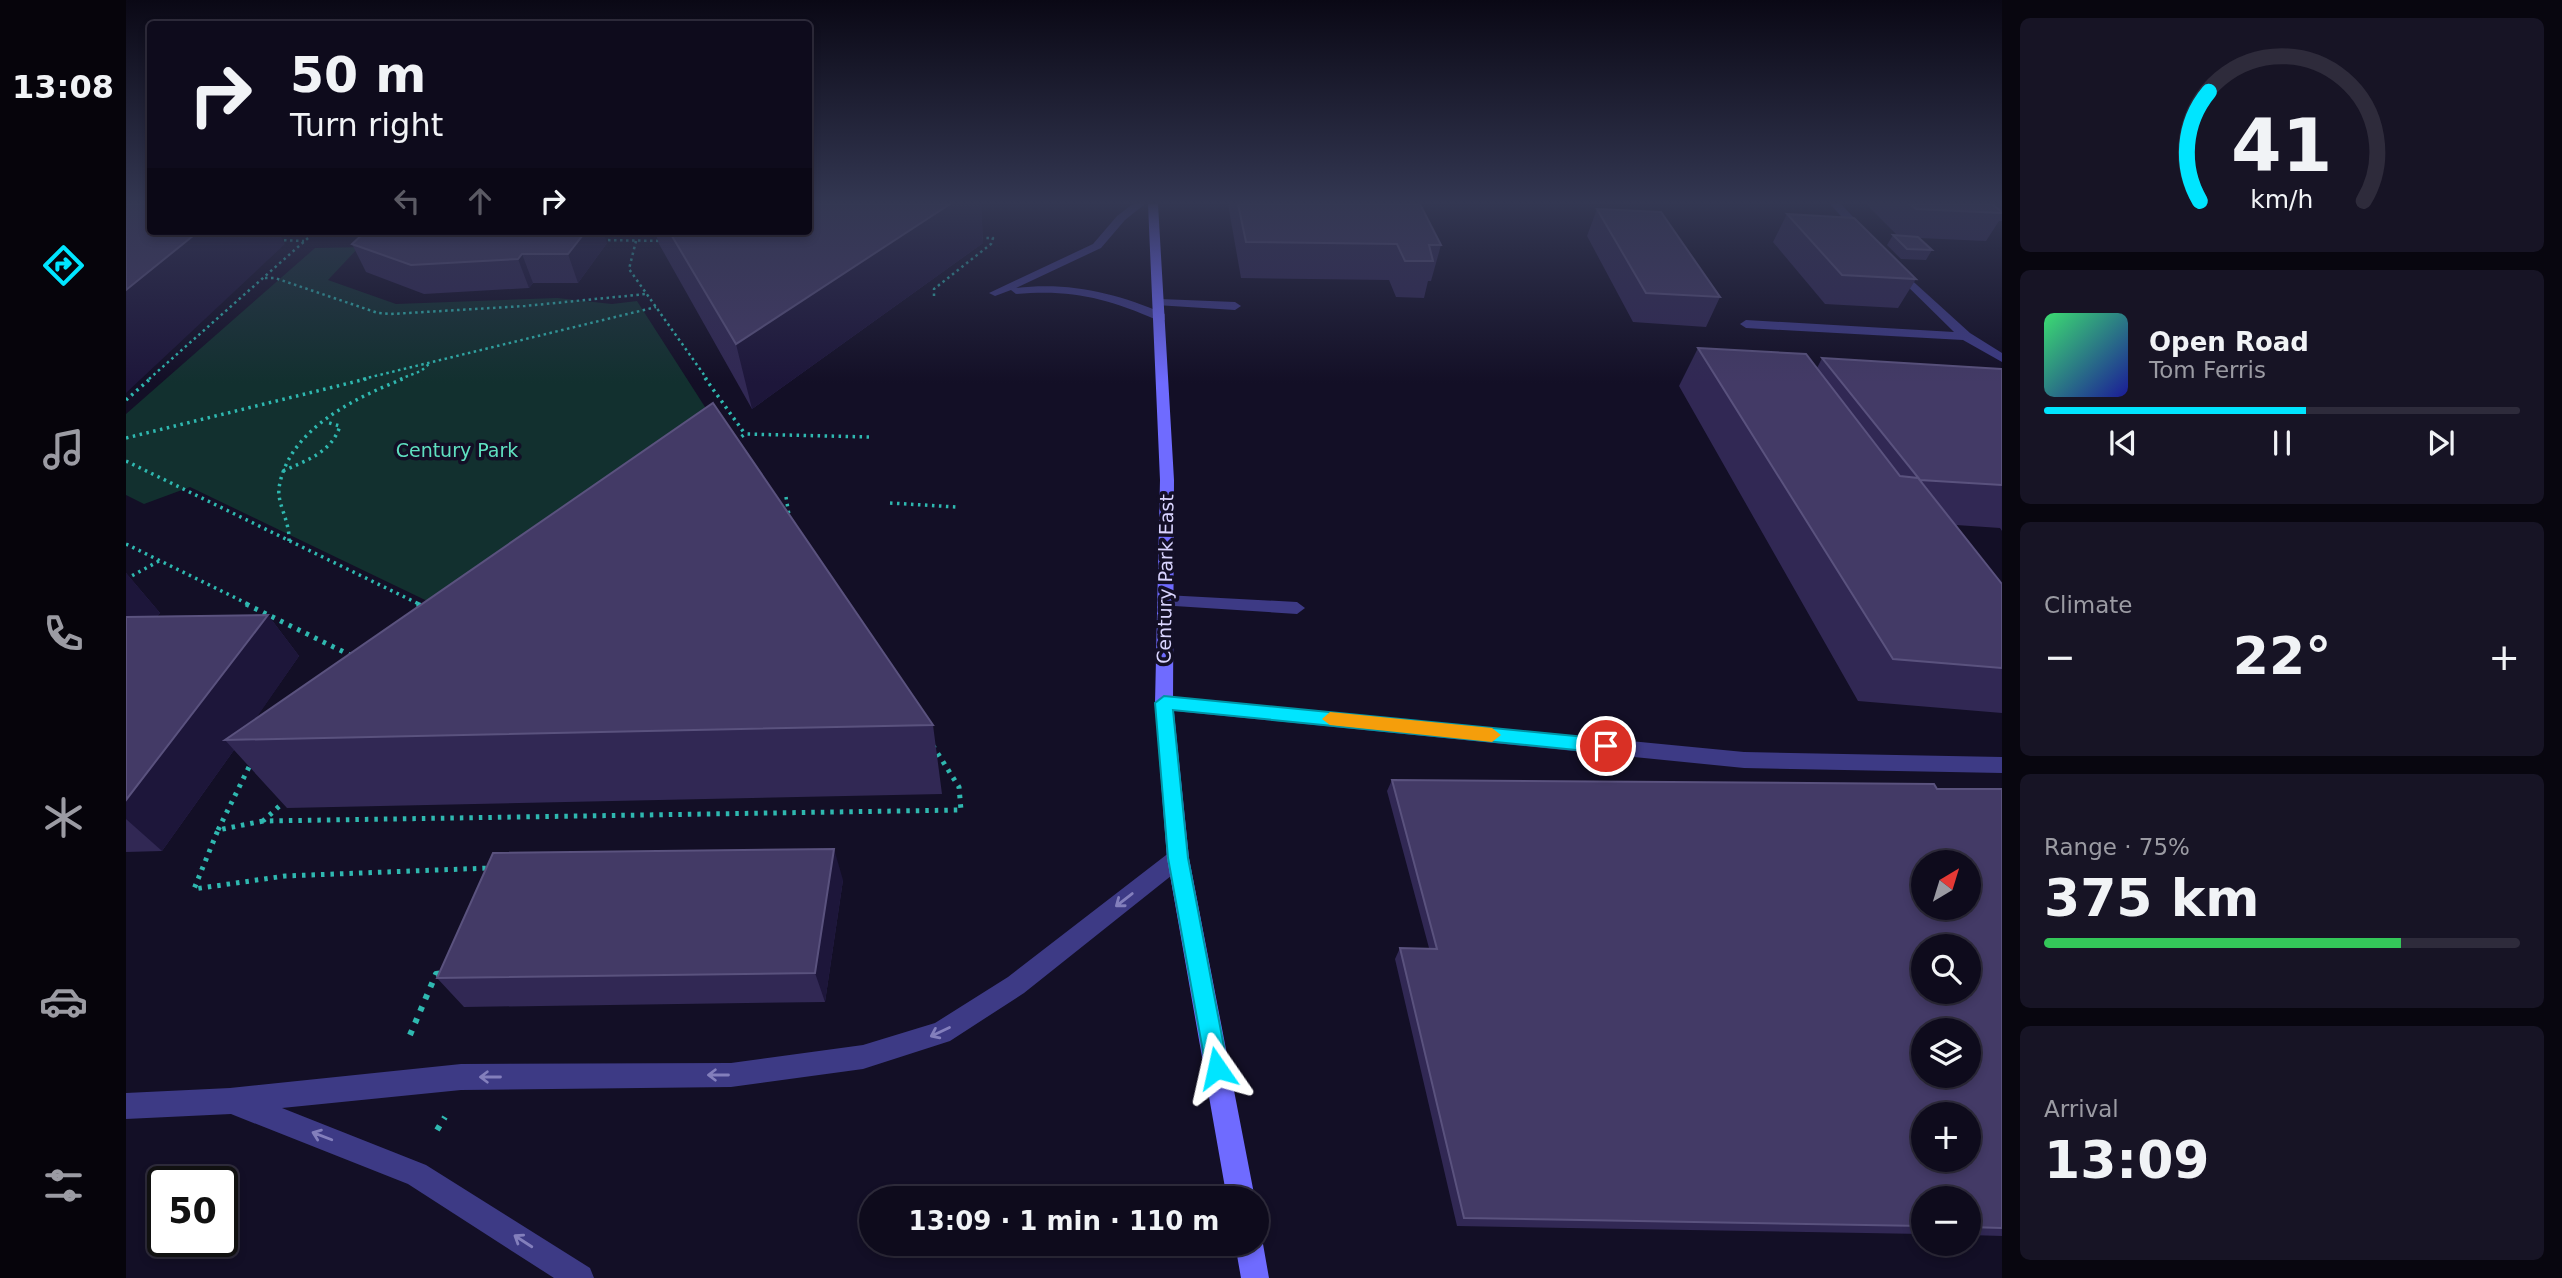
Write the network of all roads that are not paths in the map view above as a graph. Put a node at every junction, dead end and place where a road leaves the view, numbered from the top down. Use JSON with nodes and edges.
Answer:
{"nodes":[{"id":1,"x":1059,"y":264,"type":"edge"},
{"id":2,"x":1157,"y":264,"type":"edge"},
{"id":3,"x":1891,"y":264,"type":"edge"},
{"id":4,"x":1236,"y":306,"type":"dead end"},
{"id":5,"x":1160,"y":310,"type":"junction"},
{"id":6,"x":1746,"y":324,"type":"dead end"},
{"id":7,"x":1966,"y":336,"type":"junction"},
{"id":8,"x":2002,"y":358,"type":"edge"},
{"id":9,"x":1165,"y":601,"type":"junction"},
{"id":10,"x":1297,"y":608,"type":"dead end"},
{"id":11,"x":1164,"y":703,"type":"junction"},
{"id":12,"x":2002,"y":765,"type":"edge"},
{"id":13,"x":1178,"y":858,"type":"junction"},
{"id":14,"x":230,"y":1101,"type":"junction"},
{"id":15,"x":126,"y":1106,"type":"edge"},
{"id":16,"x":1239,"y":1186,"type":"edge"},
{"id":17,"x":1251,"y":1256,"type":"edge"},
{"id":18,"x":580,"y":1278,"type":"edge"},
{"id":19,"x":1255,"y":1278,"type":"edge"}],
"edges":[{"from":1,"to":5,"type":"lane"},
{"from":2,"to":5,"type":"main road","name":"Century Park East"},
{"from":3,"to":7,"type":"lane"},
{"from":4,"to":5,"type":"lane"},
{"from":5,"to":9,"type":"main road","name":"Century Park East"},
{"from":6,"to":7,"type":"lane"},
{"from":7,"to":8,"type":"lane"},
{"from":9,"to":10,"type":"lane"},
{"from":9,"to":11,"type":"main road","name":"Century Park East"},
{"from":11,"to":12,"type":"lane"},
{"from":11,"to":13,"type":"main road","name":"Century Park East"},
{"from":13,"to":14,"type":"lane","one_way":true},
{"from":13,"to":16,"type":"main road","name":"Century Park East"},
{"from":14,"to":15,"type":"lane"},
{"from":18,"to":14,"type":"lane","one_way":true},
{"from":17,"to":19,"type":"main road"}]}
